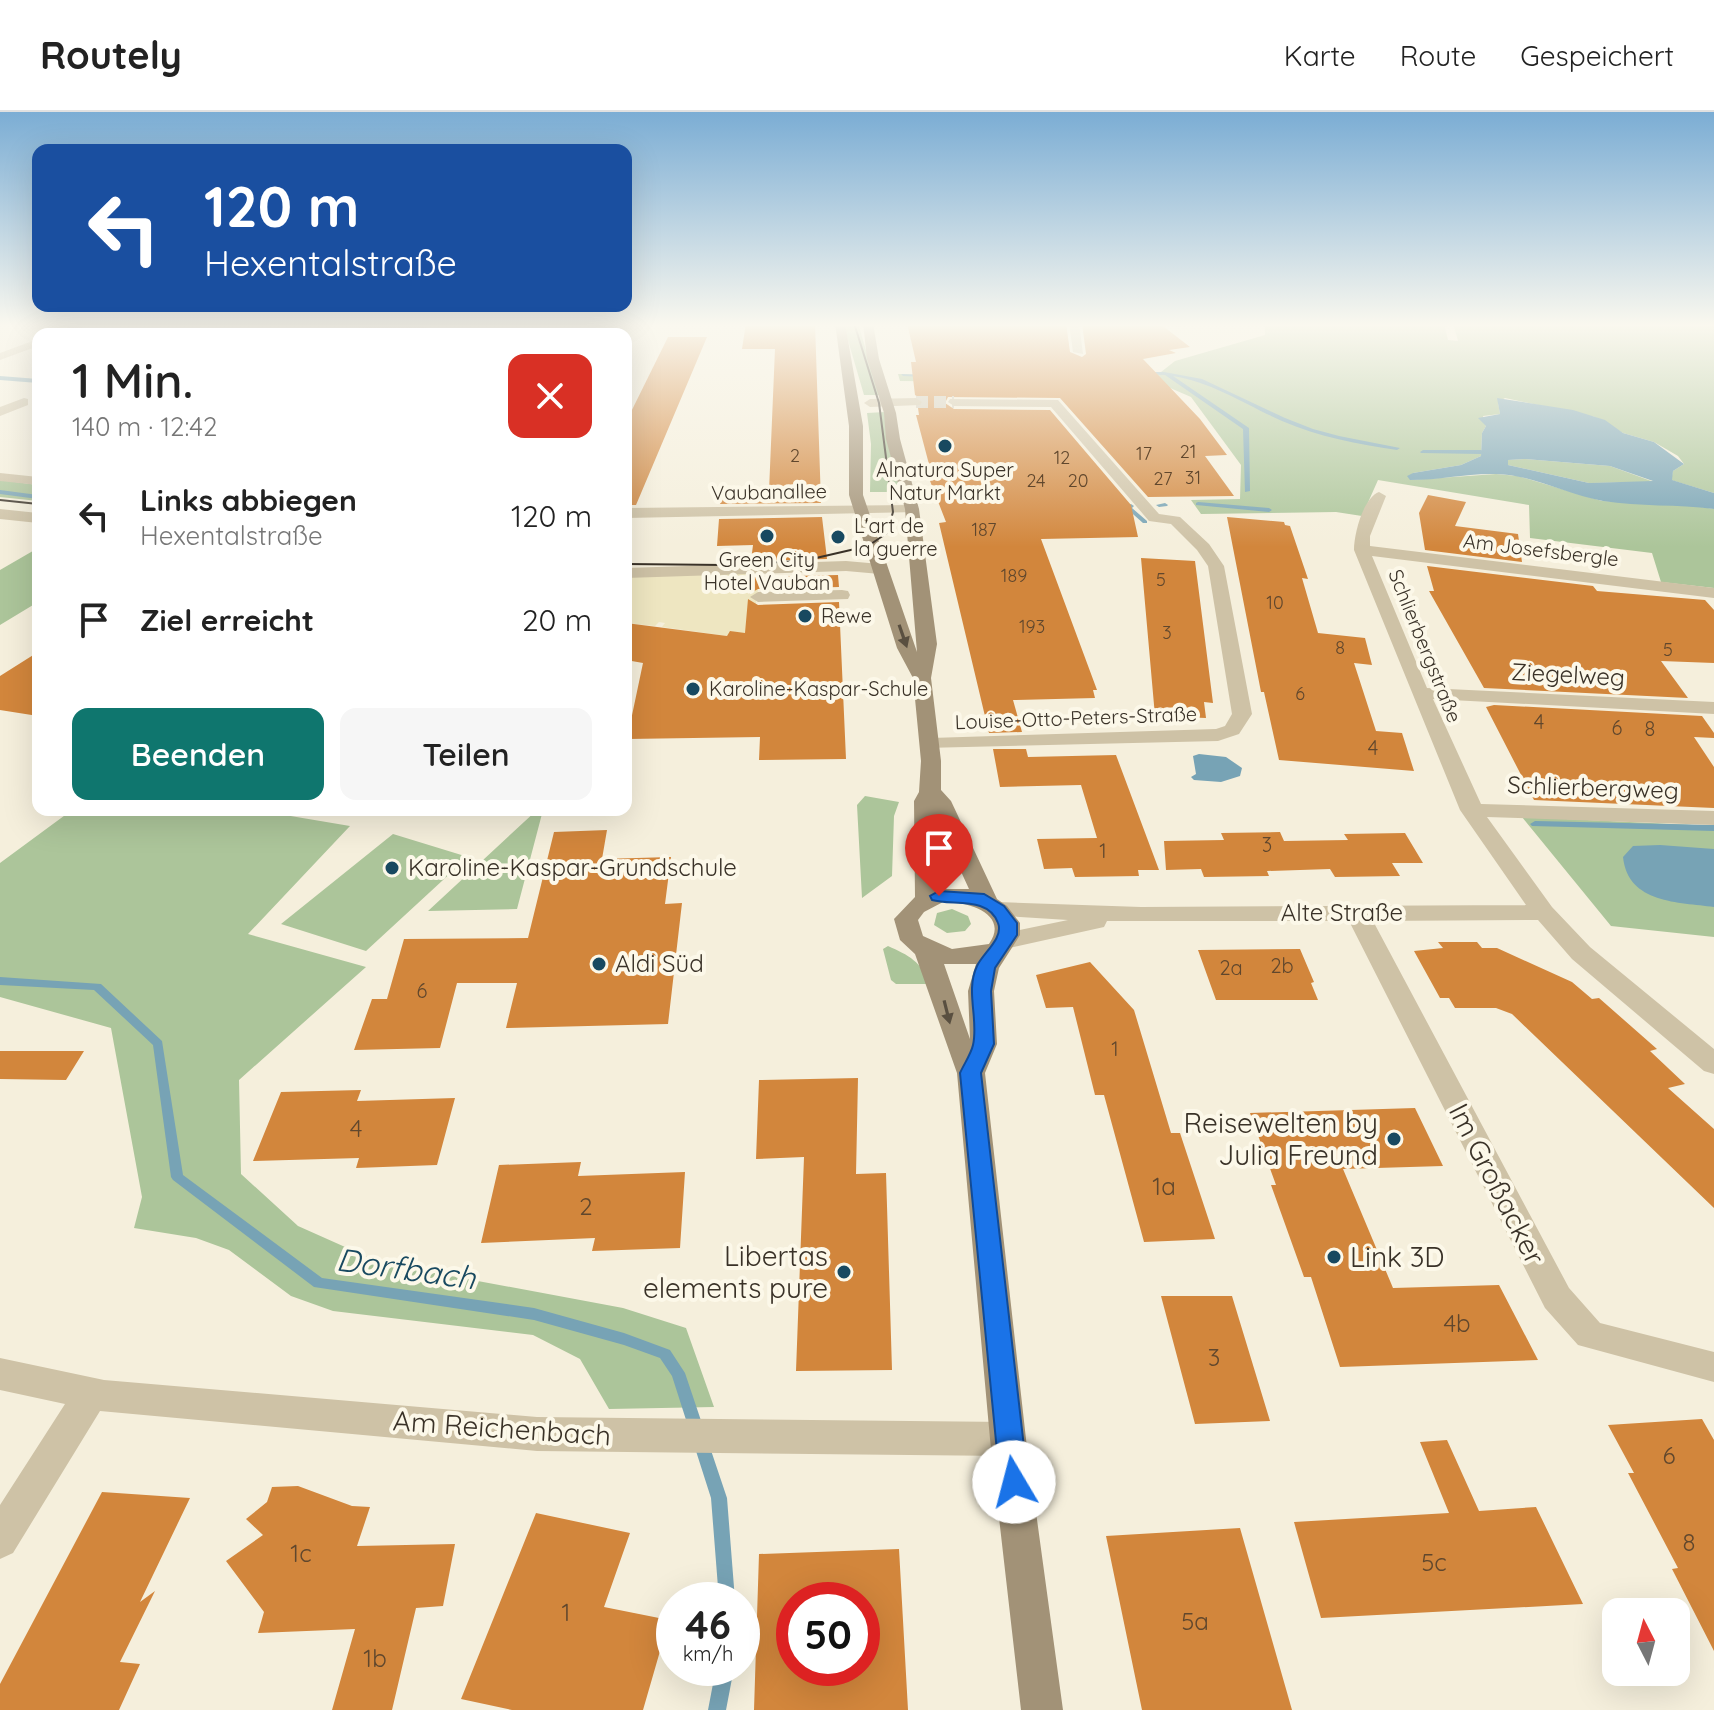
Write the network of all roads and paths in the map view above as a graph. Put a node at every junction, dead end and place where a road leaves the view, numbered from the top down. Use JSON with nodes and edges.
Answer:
{"nodes":[{"id":1,"x":851,"y":398,"type":"edge"},
{"id":2,"x":861,"y":398,"type":"edge"},
{"id":3,"x":886,"y":398,"type":"edge"},
{"id":4,"x":30,"y":399,"type":"edge"},
{"id":5,"x":887,"y":402,"type":"junction"},
{"id":6,"x":916,"y":402,"type":"tunnel mouth"},
{"id":7,"x":954,"y":402,"type":"tunnel mouth"},
{"id":8,"x":870,"y":403,"type":"junction"},
{"id":9,"x":0,"y":412,"type":"edge"},
{"id":10,"x":854,"y":414,"type":"junction"},
{"id":11,"x":32,"y":466,"type":"edge"},
{"id":12,"x":4,"y":478,"type":"edge"},
{"id":13,"x":32,"y":480,"type":"edge"},
{"id":14,"x":1379,"y":496,"type":"dead end"},
{"id":15,"x":912,"y":509,"type":"junction"},
{"id":16,"x":861,"y":510,"type":"junction"},
{"id":17,"x":632,"y":513,"type":"edge"},
{"id":18,"x":0,"y":514,"type":"edge"},
{"id":19,"x":32,"y":517,"type":"edge"},
{"id":20,"x":1362,"y":550,"type":"junction"},
{"id":21,"x":880,"y":569,"type":"junction"},
{"id":22,"x":632,"y":573,"type":"edge"},
{"id":23,"x":920,"y":588,"type":"junction"},
{"id":24,"x":1714,"y":593,"type":"edge"},
{"id":25,"x":842,"y":595,"type":"dead end"},
{"id":26,"x":758,"y":597,"type":"dead end"},
{"id":27,"x":922,"y":678,"type":"junction"},
{"id":28,"x":1420,"y":693,"type":"junction"},
{"id":29,"x":1714,"y":708,"type":"edge"},
{"id":30,"x":931,"y":744,"type":"junction"},
{"id":31,"x":931,"y":798,"type":"junction"},
{"id":32,"x":1471,"y":810,"type":"junction"},
{"id":33,"x":1714,"y":818,"type":"edge"},
{"id":34,"x":927,"y":900,"type":"junction"},
{"id":35,"x":992,"y":906,"type":"junction"},
{"id":36,"x":1356,"y":912,"type":"junction"},
{"id":37,"x":1544,"y":912,"type":"junction"},
{"id":38,"x":1141,"y":915,"type":"junction"},
{"id":39,"x":999,"y":946,"type":"junction"},
{"id":40,"x":926,"y":950,"type":"junction"},
{"id":41,"x":1714,"y":1064,"type":"edge"},
{"id":42,"x":971,"y":1073,"type":"junction"},
{"id":43,"x":1714,"y":1367,"type":"edge"},
{"id":44,"x":0,"y":1374,"type":"edge"},
{"id":45,"x":91,"y":1394,"type":"junction"},
{"id":46,"x":1008,"y":1439,"type":"junction"},
{"id":47,"x":0,"y":1540,"type":"edge"},
{"id":48,"x":1042,"y":1710,"type":"edge"}],
"edges":[{"from":1,"to":10,"type":"main road"},
{"from":2,"to":8,"type":"main road"},
{"from":3,"to":5,"type":"main road"},
{"from":4,"to":9,"type":"street"},
{"from":5,"to":6,"type":"street"},
{"from":5,"to":8,"type":"street"},
{"from":5,"to":15,"type":"main road"},
{"from":7,"to":30,"type":"street","name":"Louise-Otto-Peters-Straße"},
{"from":8,"to":10,"type":"main road"},
{"from":10,"to":16,"type":"main road"},
{"from":11,"to":12,"type":"street"},
{"from":12,"to":13,"type":"street"},
{"from":14,"to":20,"type":"street","name":"Schlierbergstraße"},
{"from":15,"to":16,"type":"street","name":"Vaubanallee"},
{"from":15,"to":23,"type":"main road"},
{"from":16,"to":17,"type":"street","name":"Vaubanallee"},
{"from":16,"to":21,"type":"main road"},
{"from":18,"to":19,"type":"street"},
{"from":20,"to":24,"type":"street","name":"Am Josefsbergle"},
{"from":20,"to":28,"type":"street","name":"Schlierbergstraße"},
{"from":21,"to":22,"type":"street"},
{"from":21,"to":23,"type":"main road"},
{"from":21,"to":27,"type":"main road","one_way":true},
{"from":23,"to":27,"type":"main road"},
{"from":25,"to":26,"type":"street"},
{"from":27,"to":30,"type":"main road"},
{"from":28,"to":29,"type":"street","name":"Ziegelweg"},
{"from":28,"to":32,"type":"street","name":"Schlierbergstraße"},
{"from":30,"to":31,"type":"main road"},
{"from":31,"to":34,"type":"main road"},
{"from":31,"to":35,"type":"main road"},
{"from":32,"to":33,"type":"street","name":"Schlierbergweg"},
{"from":32,"to":37,"type":"street"},
{"from":34,"to":35,"type":"main road"},
{"from":34,"to":40,"type":"main road"},
{"from":35,"to":38,"type":"street","name":"Alte Straße"},
{"from":35,"to":39,"type":"main road"},
{"from":36,"to":37,"type":"street","name":"Alte Straße"},
{"from":36,"to":38,"type":"street","name":"Alte Straße"},
{"from":36,"to":43,"type":"street","name":"Im Großacker"},
{"from":37,"to":41,"type":"street"},
{"from":38,"to":39,"type":"street","name":"Alte Straße"},
{"from":39,"to":40,"type":"main road"},
{"from":39,"to":42,"type":"main road"},
{"from":40,"to":42,"type":"main road","one_way":true},
{"from":42,"to":46,"type":"main road"},
{"from":44,"to":45,"type":"street","name":"Am Reichenbach"},
{"from":45,"to":46,"type":"street","name":"Am Reichenbach"},
{"from":45,"to":47,"type":"street"},
{"from":46,"to":48,"type":"main road"}]}
